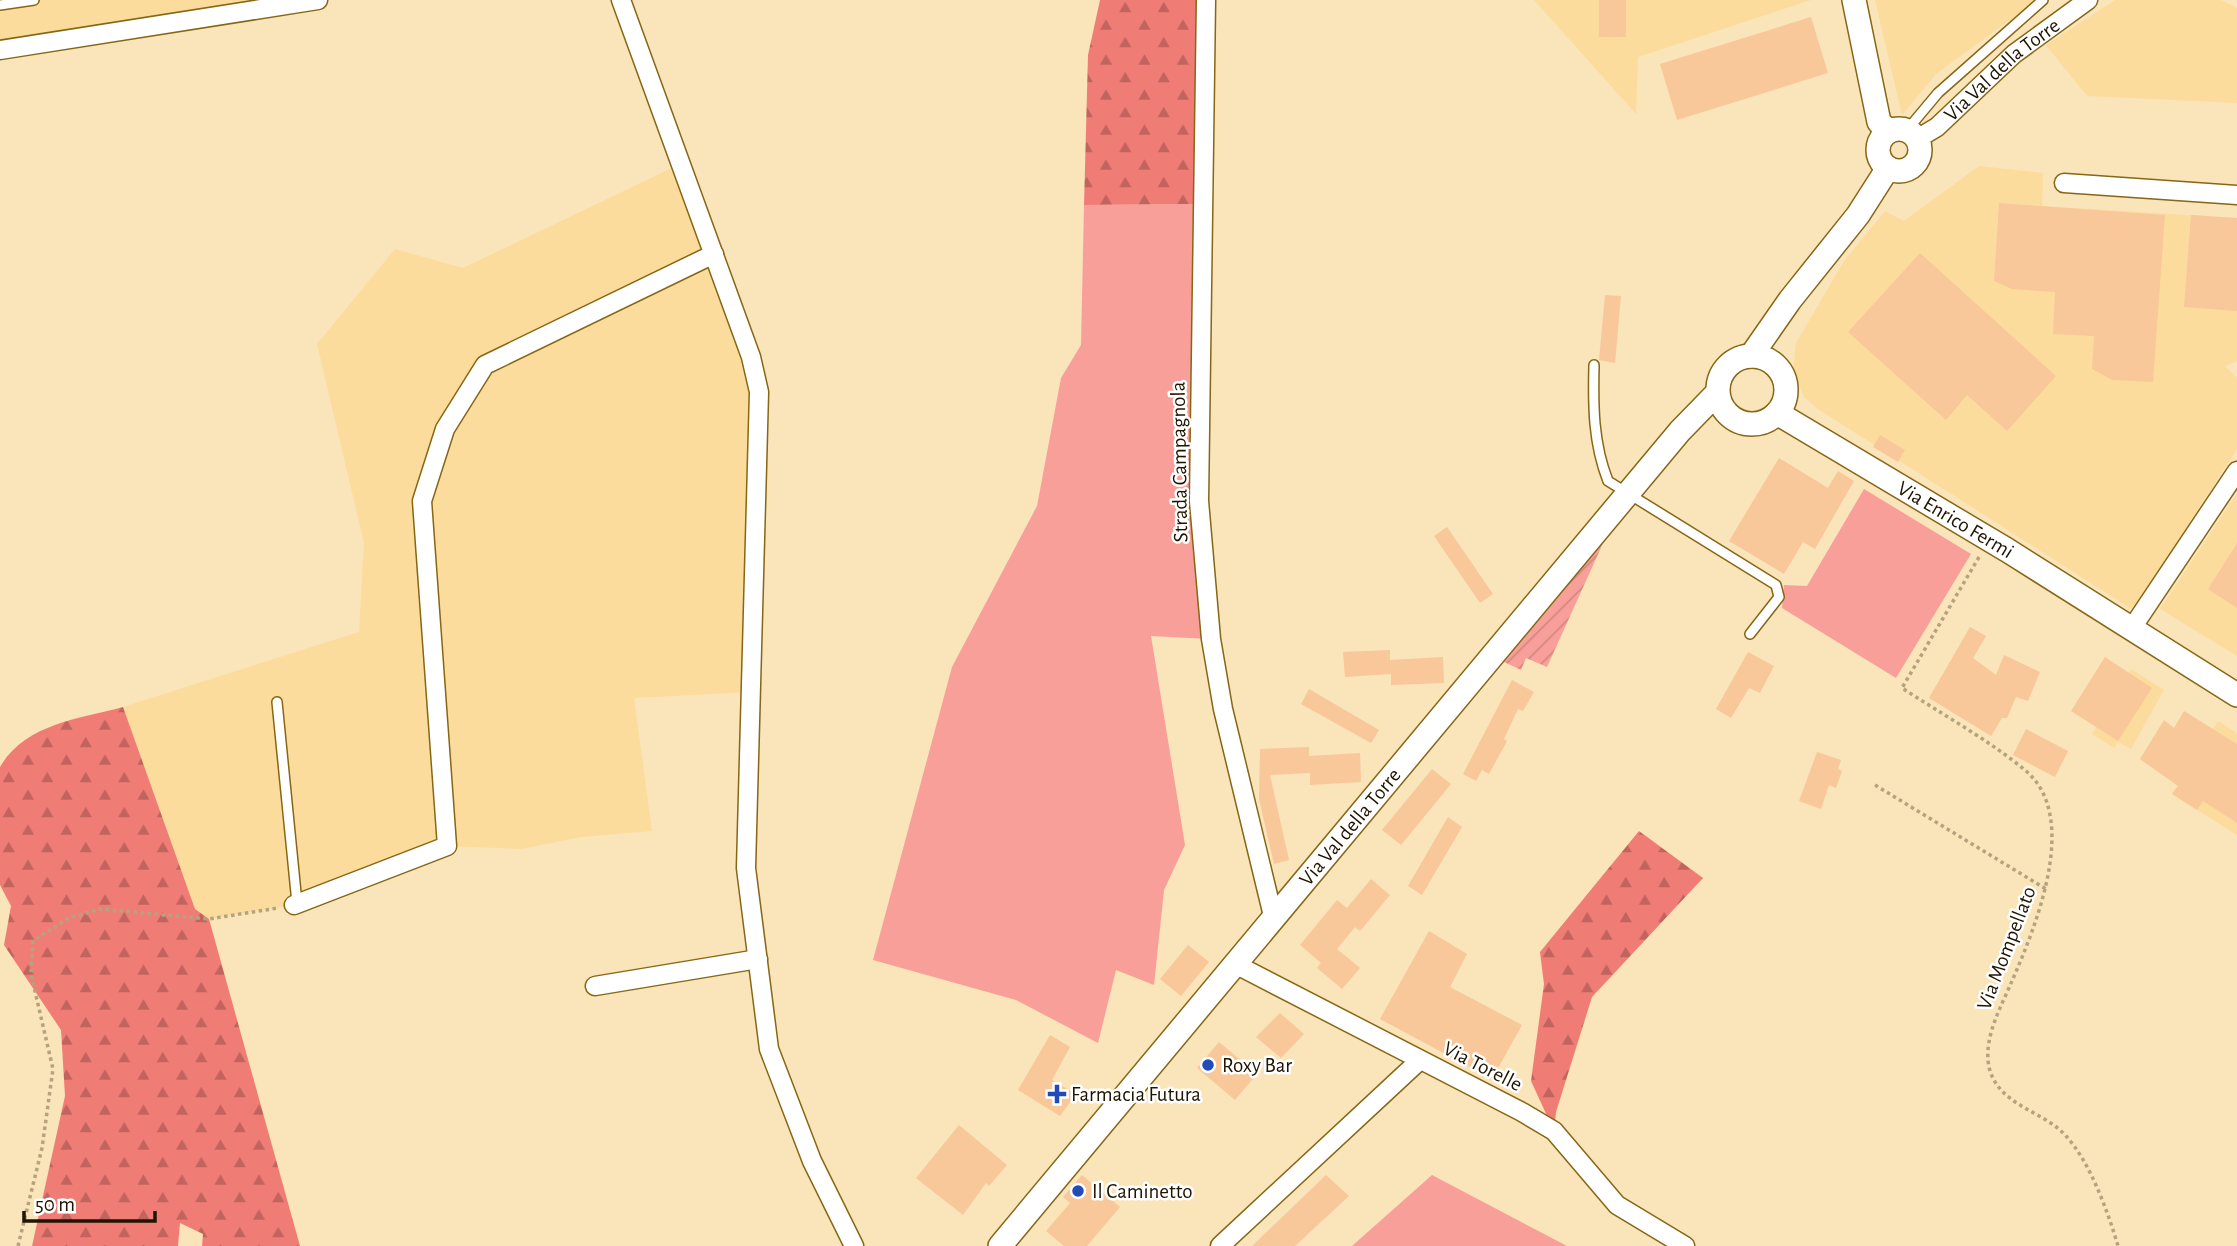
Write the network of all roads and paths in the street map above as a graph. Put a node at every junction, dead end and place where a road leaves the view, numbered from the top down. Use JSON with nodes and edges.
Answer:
{"nodes":[{"id":1,"x":34,"y":0,"type":"edge"},
{"id":2,"x":318,"y":0,"type":"edge"},
{"id":3,"x":621,"y":0,"type":"edge"},
{"id":4,"x":1206,"y":0,"type":"edge"},
{"id":5,"x":1854,"y":0,"type":"edge"},
{"id":6,"x":2043,"y":0,"type":"edge"},
{"id":7,"x":2088,"y":0,"type":"edge"},
{"id":8,"x":0,"y":5,"type":"edge"},
{"id":9,"x":0,"y":50,"type":"edge"},
{"id":10,"x":1904,"y":133,"type":"junction"},
{"id":11,"x":1888,"y":168,"type":"junction"},
{"id":12,"x":2064,"y":183,"type":"dead end"},
{"id":13,"x":2237,"y":195,"type":"edge"},
{"id":14,"x":713,"y":254,"type":"junction"},
{"id":15,"x":1774,"y":323,"type":"junction"},
{"id":16,"x":1751,"y":356,"type":"junction"},
{"id":17,"x":1594,"y":366,"type":"dead end"},
{"id":18,"x":1777,"y":367,"type":"junction"},
{"id":19,"x":1717,"y":393,"type":"junction"},
{"id":20,"x":1702,"y":412,"type":"junction"},
{"id":21,"x":1777,"y":413,"type":"junction"},
{"id":22,"x":1730,"y":417,"type":"junction"},
{"id":23,"x":2237,"y":471,"type":"edge"},
{"id":24,"x":1627,"y":495,"type":"junction"},
{"id":25,"x":1989,"y":539,"type":"junction"},
{"id":26,"x":2132,"y":628,"type":"junction"},
{"id":27,"x":1750,"y":634,"type":"dead end"},
{"id":28,"x":2237,"y":695,"type":"edge"},
{"id":29,"x":277,"y":702,"type":"dead end"},
{"id":30,"x":1875,"y":785,"type":"dead end"},
{"id":31,"x":2046,"y":889,"type":"junction"},
{"id":32,"x":295,"y":904,"type":"junction"},
{"id":33,"x":1273,"y":916,"type":"junction"},
{"id":34,"x":758,"y":959,"type":"junction"},
{"id":35,"x":1234,"y":963,"type":"junction"},
{"id":36,"x":595,"y":986,"type":"dead end"},
{"id":37,"x":1420,"y":1060,"type":"junction"},
{"id":38,"x":18,"y":1246,"type":"edge"},
{"id":39,"x":855,"y":1246,"type":"edge"},
{"id":40,"x":1000,"y":1246,"type":"edge"},
{"id":41,"x":1220,"y":1246,"type":"edge"},
{"id":42,"x":1685,"y":1246,"type":"edge"},
{"id":43,"x":2118,"y":1246,"type":"edge"}],
"edges":[{"from":1,"to":8,"type":"lane"},
{"from":2,"to":9,"type":"street"},
{"from":3,"to":14,"type":"street"},
{"from":4,"to":33,"type":"street","name":"Strada Campagnola"},
{"from":5,"to":10,"type":"street"},
{"from":6,"to":10,"type":"lane"},
{"from":7,"to":10,"type":"street","name":"Via Val della Torre"},
{"from":10,"to":11,"type":"street"},
{"from":10,"to":11,"type":"street"},
{"from":11,"to":15,"type":"street"},
{"from":12,"to":13,"type":"street"},
{"from":14,"to":32,"type":"street"},
{"from":14,"to":34,"type":"street"},
{"from":15,"to":16,"type":"street"},
{"from":15,"to":18,"type":"street"},
{"from":16,"to":18,"type":"street"},
{"from":16,"to":19,"type":"street"},
{"from":17,"to":24,"type":"lane"},
{"from":18,"to":21,"type":"street"},
{"from":19,"to":20,"type":"street","name":"Via Val della Torre"},
{"from":19,"to":22,"type":"street"},
{"from":20,"to":22,"type":"street"},
{"from":20,"to":24,"type":"street","name":"Via Val della Torre"},
{"from":21,"to":22,"type":"street"},
{"from":21,"to":25,"type":"street","name":"Via Enrico Fermi"},
{"from":23,"to":26,"type":"street"},
{"from":24,"to":27,"type":"lane"},
{"from":24,"to":33,"type":"street","name":"Via Val della Torre"},
{"from":25,"to":26,"type":"street","name":"Via Enrico Fermi"},
{"from":25,"to":31,"type":"path","name":"Via Mompellato"},
{"from":26,"to":28,"type":"street","name":"Via Enrico Fermi"},
{"from":29,"to":32,"type":"lane"},
{"from":30,"to":31,"type":"path"},
{"from":31,"to":43,"type":"path","name":"Via Mompellato"},
{"from":32,"to":38,"type":"path"},
{"from":33,"to":35,"type":"street","name":"Via Val della Torre"},
{"from":34,"to":36,"type":"street"},
{"from":34,"to":39,"type":"street"},
{"from":35,"to":37,"type":"street","name":"Via Torelle"},
{"from":35,"to":40,"type":"street","name":"Via Val della Torre"},
{"from":37,"to":41,"type":"street"},
{"from":37,"to":42,"type":"street","name":"Via Torelle"}]}
